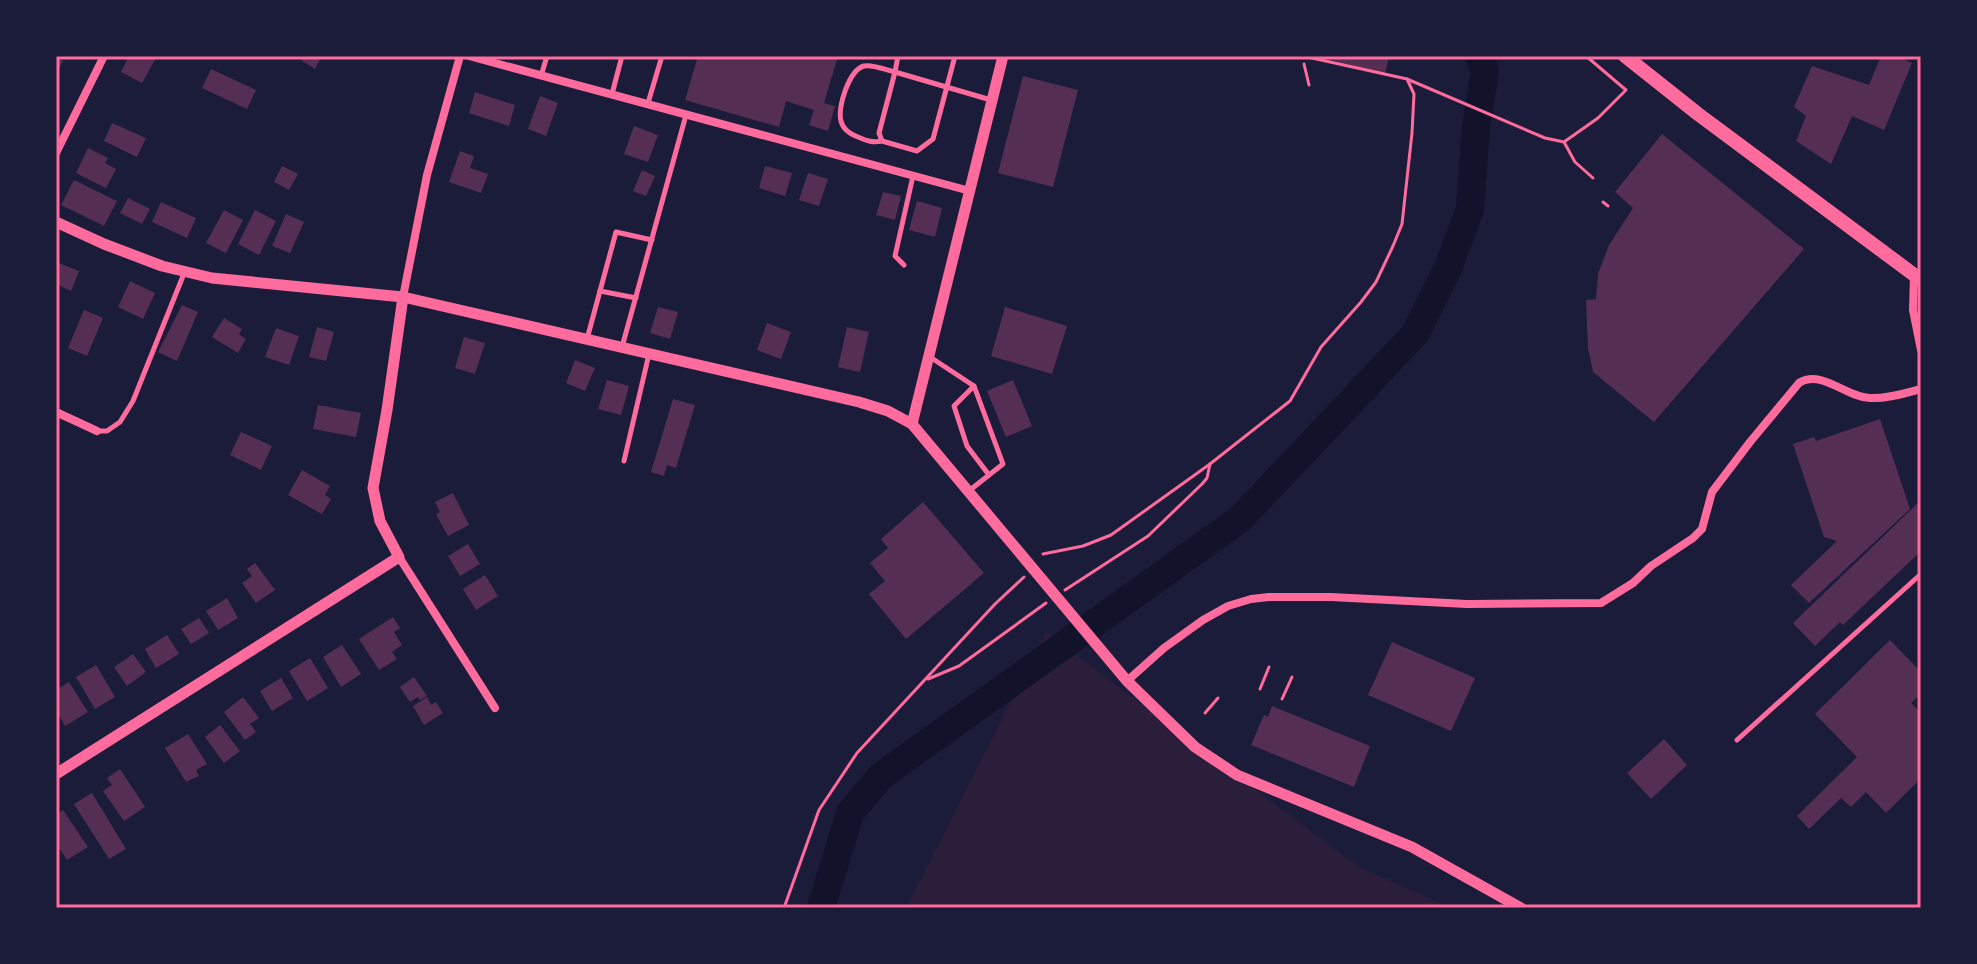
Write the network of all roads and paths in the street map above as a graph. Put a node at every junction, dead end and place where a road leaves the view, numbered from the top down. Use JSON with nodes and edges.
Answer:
{"nodes":[{"id":1,"x":104,"y":56,"type":"edge"},
{"id":2,"x":460,"y":56,"type":"edge"},
{"id":3,"x":469,"y":56,"type":"edge"},
{"id":4,"x":547,"y":56,"type":"edge"},
{"id":5,"x":622,"y":56,"type":"edge"},
{"id":6,"x":662,"y":56,"type":"edge"},
{"id":7,"x":898,"y":56,"type":"edge"},
{"id":8,"x":955,"y":56,"type":"edge"},
{"id":9,"x":1003,"y":56,"type":"edge"},
{"id":10,"x":1303,"y":56,"type":"edge"},
{"id":11,"x":1586,"y":56,"type":"edge"},
{"id":12,"x":1625,"y":56,"type":"edge"},
{"id":13,"x":1304,"y":64,"type":"dead end"},
{"id":14,"x":895,"y":72,"type":"junction"},
{"id":15,"x":541,"y":76,"type":"junction"},
{"id":16,"x":1407,"y":79,"type":"junction"},
{"id":17,"x":1309,"y":85,"type":"dead end"},
{"id":18,"x":947,"y":87,"type":"junction"},
{"id":19,"x":612,"y":95,"type":"junction"},
{"id":20,"x":992,"y":100,"type":"junction"},
{"id":21,"x":647,"y":104,"type":"junction"},
{"id":22,"x":686,"y":115,"type":"junction"},
{"id":23,"x":882,"y":141,"type":"junction"},
{"id":24,"x":1564,"y":142,"type":"junction"},
{"id":25,"x":56,"y":153,"type":"edge"},
{"id":26,"x":913,"y":176,"type":"junction"},
{"id":27,"x":1593,"y":178,"type":"dead end"},
{"id":28,"x":970,"y":191,"type":"junction"},
{"id":29,"x":1603,"y":202,"type":"dead end"},
{"id":30,"x":1608,"y":206,"type":"dead end"},
{"id":31,"x":56,"y":222,"type":"edge"},
{"id":32,"x":652,"y":240,"type":"junction"},
{"id":33,"x":904,"y":265,"type":"dead end"},
{"id":34,"x":185,"y":271,"type":"junction"},
{"id":35,"x":1917,"y":277,"type":"edge"},
{"id":36,"x":600,"y":291,"type":"junction"},
{"id":37,"x":403,"y":297,"type":"junction"},
{"id":38,"x":636,"y":298,"type":"junction"},
{"id":39,"x":587,"y":340,"type":"junction"},
{"id":40,"x":622,"y":348,"type":"junction"},
{"id":41,"x":1921,"y":350,"type":"edge"},
{"id":42,"x":649,"y":354,"type":"junction"},
{"id":43,"x":929,"y":357,"type":"junction"},
{"id":44,"x":974,"y":386,"type":"junction"},
{"id":45,"x":1921,"y":389,"type":"edge"},
{"id":46,"x":56,"y":412,"type":"edge"},
{"id":47,"x":912,"y":424,"type":"junction"},
{"id":48,"x":97,"y":431,"type":"joint"},
{"id":49,"x":624,"y":461,"type":"dead end"},
{"id":50,"x":1210,"y":464,"type":"junction"},
{"id":51,"x":989,"y":475,"type":"junction"},
{"id":52,"x":969,"y":491,"type":"junction"},
{"id":53,"x":1043,"y":554,"type":"dead end"},
{"id":54,"x":399,"y":557,"type":"junction"},
{"id":55,"x":1103,"y":567,"type":"dead end"},
{"id":56,"x":1921,"y":574,"type":"edge"},
{"id":57,"x":1024,"y":577,"type":"dead end"},
{"id":58,"x":1012,"y":629,"type":"dead end"},
{"id":59,"x":1269,"y":667,"type":"dead end"},
{"id":60,"x":1292,"y":677,"type":"dead end"},
{"id":61,"x":925,"y":680,"type":"junction"},
{"id":62,"x":1127,"y":681,"type":"junction"},
{"id":63,"x":1260,"y":689,"type":"dead end"},
{"id":64,"x":1218,"y":698,"type":"dead end"},
{"id":65,"x":1282,"y":699,"type":"dead end"},
{"id":66,"x":495,"y":708,"type":"dead end"},
{"id":67,"x":1205,"y":713,"type":"dead end"},
{"id":68,"x":1737,"y":740,"type":"dead end"},
{"id":69,"x":56,"y":774,"type":"edge"},
{"id":70,"x":1503,"y":904,"type":"edge"},
{"id":71,"x":784,"y":908,"type":"edge"},
{"id":72,"x":1521,"y":908,"type":"edge"}],
"edges":[{"from":1,"to":25,"type":"street"},
{"from":2,"to":37,"type":"street"},
{"from":3,"to":15,"type":"street"},
{"from":4,"to":15,"type":"lane"},
{"from":5,"to":19,"type":"lane"},
{"from":6,"to":21,"type":"lane"},
{"from":7,"to":14,"type":"lane"},
{"from":8,"to":18,"type":"lane"},
{"from":9,"to":20,"type":"street"},
{"from":10,"to":16,"type":"path"},
{"from":11,"to":24,"type":"path"},
{"from":12,"to":35,"type":"main road"},
{"from":13,"to":17,"type":"path"},
{"from":14,"to":18,"type":"lane"},
{"from":14,"to":23,"type":"lane"},
{"from":14,"to":23,"type":"lane"},
{"from":15,"to":19,"type":"street"},
{"from":16,"to":24,"type":"path"},
{"from":16,"to":50,"type":"path"},
{"from":18,"to":20,"type":"lane"},
{"from":18,"to":23,"type":"lane"},
{"from":19,"to":21,"type":"street"},
{"from":20,"to":28,"type":"street"},
{"from":21,"to":22,"type":"street"},
{"from":22,"to":26,"type":"street"},
{"from":22,"to":32,"type":"lane"},
{"from":24,"to":27,"type":"path"},
{"from":26,"to":28,"type":"street"},
{"from":26,"to":33,"type":"lane"},
{"from":28,"to":43,"type":"street"},
{"from":29,"to":30,"type":"path"},
{"from":31,"to":34,"type":"street"},
{"from":32,"to":36,"type":"lane"},
{"from":32,"to":38,"type":"lane"},
{"from":34,"to":37,"type":"street"},
{"from":34,"to":48,"type":"lane"},
{"from":35,"to":41,"type":"street"},
{"from":36,"to":38,"type":"lane"},
{"from":36,"to":39,"type":"lane"},
{"from":37,"to":39,"type":"street"},
{"from":37,"to":54,"type":"street"},
{"from":38,"to":40,"type":"lane"},
{"from":39,"to":40,"type":"street"},
{"from":40,"to":42,"type":"street"},
{"from":42,"to":47,"type":"street"},
{"from":42,"to":49,"type":"lane"},
{"from":43,"to":44,"type":"lane"},
{"from":43,"to":47,"type":"street"},
{"from":44,"to":51,"type":"lane"},
{"from":44,"to":51,"type":"lane"},
{"from":45,"to":62,"type":"street"},
{"from":46,"to":48,"type":"street"},
{"from":47,"to":52,"type":"street"},
{"from":50,"to":53,"type":"path"},
{"from":50,"to":55,"type":"path"},
{"from":51,"to":52,"type":"lane"},
{"from":52,"to":62,"type":"street"},
{"from":54,"to":66,"type":"street"},
{"from":54,"to":69,"type":"street"},
{"from":56,"to":68,"type":"lane"},
{"from":57,"to":61,"type":"path"},
{"from":58,"to":61,"type":"path"},
{"from":59,"to":63,"type":"path"},
{"from":60,"to":65,"type":"path"},
{"from":61,"to":71,"type":"path"},
{"from":62,"to":70,"type":"street"},
{"from":64,"to":67,"type":"path"},
{"from":70,"to":72,"type":"street"}]}
